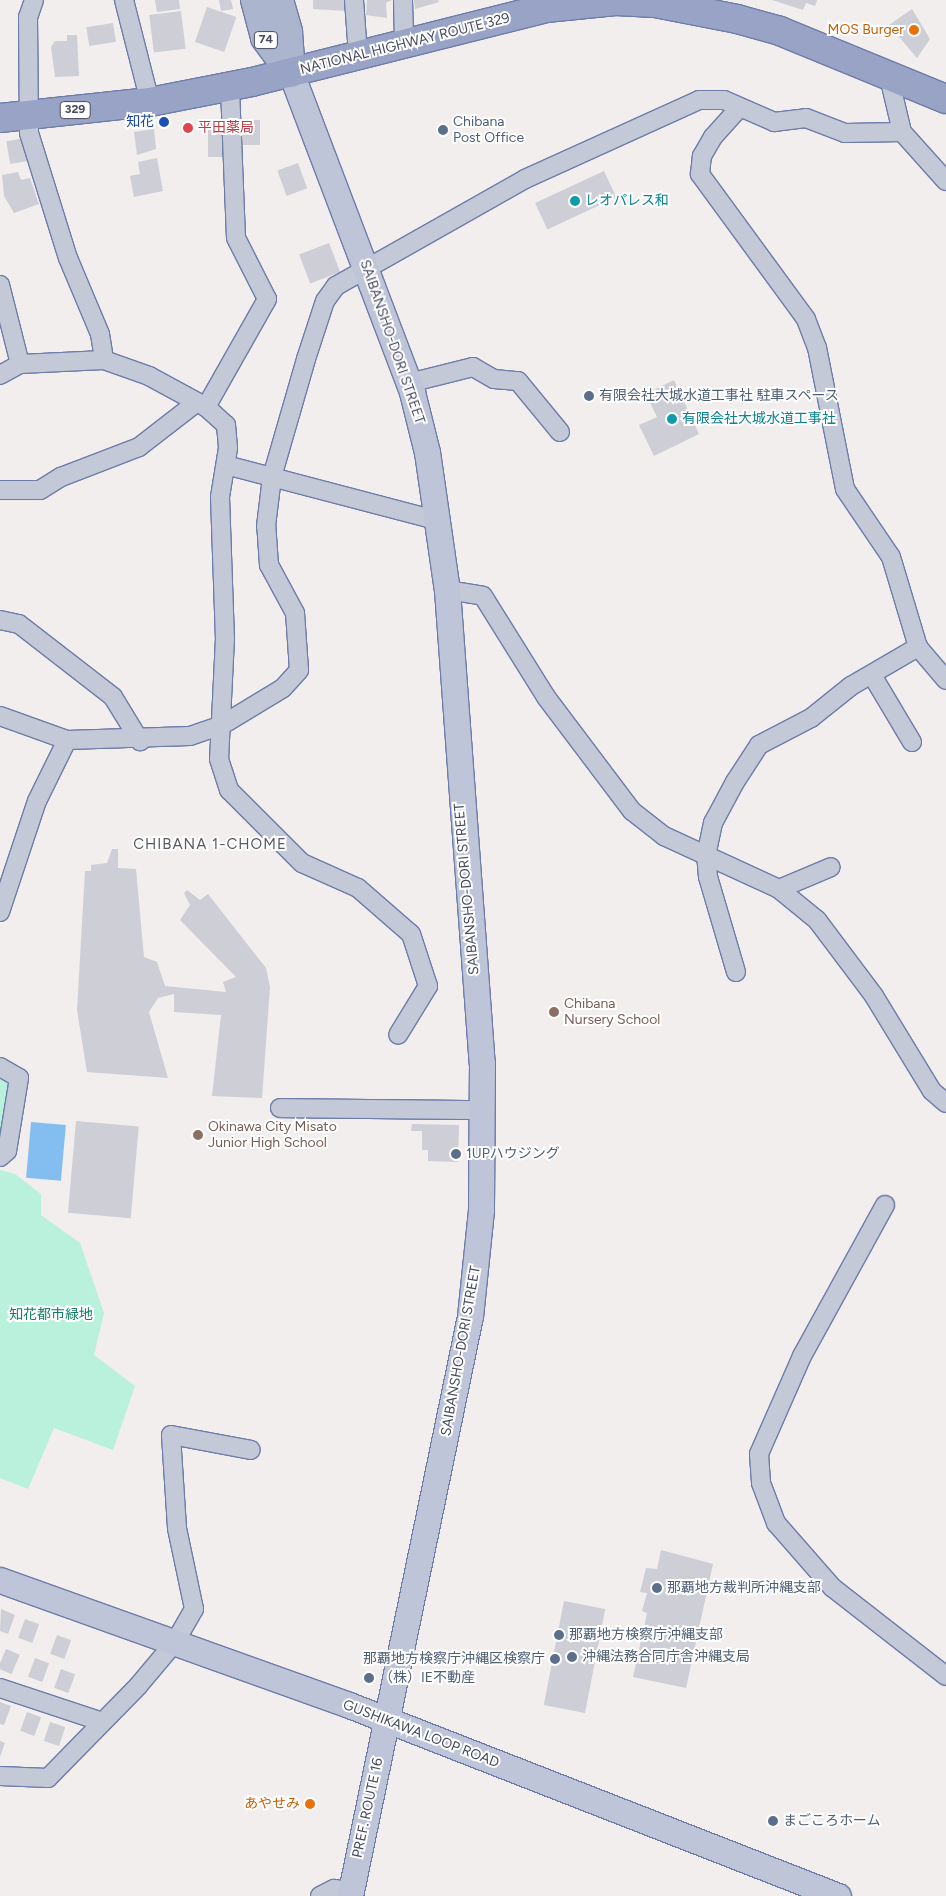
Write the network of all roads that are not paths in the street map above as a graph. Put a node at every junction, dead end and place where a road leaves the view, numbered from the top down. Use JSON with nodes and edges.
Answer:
{"nodes":[{"id":1,"x":34,"y":0,"type":"edge"},
{"id":2,"x":124,"y":0,"type":"edge"},
{"id":3,"x":255,"y":0,"type":"edge"},
{"id":4,"x":278,"y":0,"type":"edge"},
{"id":5,"x":354,"y":0,"type":"edge"},
{"id":6,"x":403,"y":0,"type":"edge"},
{"id":7,"x":404,"y":42,"type":"junction"},
{"id":8,"x":358,"y":55,"type":"junction"},
{"id":9,"x":291,"y":73,"type":"junction"},
{"id":10,"x":889,"y":77,"type":"junction"},
{"id":11,"x":230,"y":87,"type":"junction"},
{"id":12,"x":946,"y":99,"type":"edge"},
{"id":13,"x":150,"y":102,"type":"junction"},
{"id":14,"x":738,"y":109,"type":"junction"},
{"id":15,"x":31,"y":115,"type":"junction"},
{"id":16,"x":0,"y":118,"type":"edge"},
{"id":17,"x":902,"y":132,"type":"junction"},
{"id":18,"x":946,"y":182,"type":"edge"},
{"id":19,"x":368,"y":271,"type":"junction"},
{"id":20,"x":0,"y":285,"type":"edge"},
{"id":21,"x":104,"y":360,"type":"junction"},
{"id":22,"x":20,"y":364,"type":"junction"},
{"id":23,"x":0,"y":375,"type":"edge"},
{"id":24,"x":409,"y":383,"type":"junction"},
{"id":25,"x":201,"y":405,"type":"junction"},
{"id":26,"x":560,"y":432,"type":"dead end"},
{"id":27,"x":226,"y":465,"type":"junction"},
{"id":28,"x":272,"y":477,"type":"junction"},
{"id":29,"x":0,"y":490,"type":"edge"},
{"id":30,"x":439,"y":521,"type":"junction"},
{"id":31,"x":447,"y":590,"type":"junction"},
{"id":32,"x":0,"y":620,"type":"edge"},
{"id":33,"x":918,"y":647,"type":"junction"},
{"id":34,"x":872,"y":675,"type":"junction"},
{"id":35,"x":946,"y":680,"type":"edge"},
{"id":36,"x":0,"y":716,"type":"edge"},
{"id":37,"x":222,"y":725,"type":"junction"},
{"id":38,"x":67,"y":740,"type":"junction"},
{"id":39,"x":140,"y":741,"type":"junction"},
{"id":40,"x":912,"y":742,"type":"dead end"},
{"id":41,"x":706,"y":856,"type":"junction"},
{"id":42,"x":831,"y":867,"type":"dead end"},
{"id":43,"x":779,"y":889,"type":"junction"},
{"id":44,"x":0,"y":912,"type":"edge"},
{"id":45,"x":736,"y":972,"type":"dead end"},
{"id":46,"x":398,"y":1035,"type":"dead end"},
{"id":47,"x":0,"y":1067,"type":"edge"},
{"id":48,"x":946,"y":1103,"type":"edge"},
{"id":49,"x":280,"y":1108,"type":"dead end"},
{"id":50,"x":482,"y":1110,"type":"junction"},
{"id":51,"x":0,"y":1158,"type":"edge"},
{"id":52,"x":885,"y":1205,"type":"dead end"},
{"id":53,"x":252,"y":1450,"type":"dead end"},
{"id":54,"x":0,"y":1580,"type":"edge"},
{"id":55,"x":175,"y":1642,"type":"junction"},
{"id":56,"x":946,"y":1676,"type":"edge"},
{"id":57,"x":0,"y":1688,"type":"edge"},
{"id":58,"x":100,"y":1721,"type":"junction"},
{"id":59,"x":387,"y":1721,"type":"junction"},
{"id":60,"x":0,"y":1776,"type":"edge"},
{"id":61,"x":351,"y":1894,"type":"edge"},
{"id":62,"x":320,"y":1896,"type":"edge"},
{"id":63,"x":838,"y":1896,"type":"edge"}],
"edges":[{"from":1,"to":15,"type":"street"},
{"from":2,"to":13,"type":"street"},
{"from":3,"to":9,"type":"main road","number":"74"},
{"from":4,"to":9,"type":"main road","number":"74"},
{"from":5,"to":8,"type":"street"},
{"from":6,"to":7,"type":"street"},
{"from":7,"to":8,"type":"highway","name":"NATIONAL HIGHWAY ROUTE 329","number":"329"},
{"from":7,"to":10,"type":"highway","name":"NATIONAL HIGHWAY ROUTE 329","number":"329"},
{"from":8,"to":9,"type":"highway","name":"NATIONAL HIGHWAY ROUTE 329","number":"329"},
{"from":9,"to":11,"type":"highway","name":"NATIONAL HIGHWAY ROUTE 329","number":"329"},
{"from":9,"to":19,"type":"main road","name":"SAIBANSHO-DORI STREET"},
{"from":10,"to":12,"type":"highway","name":"NATIONAL HIGHWAY ROUTE 329","number":"329"},
{"from":10,"to":17,"type":"street"},
{"from":11,"to":13,"type":"highway","name":"NATIONAL HIGHWAY ROUTE 329","number":"329"},
{"from":11,"to":25,"type":"street"},
{"from":13,"to":15,"type":"highway","name":"NATIONAL HIGHWAY ROUTE 329","number":"329"},
{"from":14,"to":17,"type":"street"},
{"from":14,"to":19,"type":"street"},
{"from":14,"to":33,"type":"street"},
{"from":15,"to":16,"type":"highway","name":"NATIONAL HIGHWAY ROUTE 329","number":"329"},
{"from":15,"to":21,"type":"street"},
{"from":17,"to":18,"type":"street"},
{"from":19,"to":24,"type":"main road","name":"SAIBANSHO-DORI STREET"},
{"from":19,"to":28,"type":"street"},
{"from":20,"to":22,"type":"street"},
{"from":21,"to":22,"type":"street"},
{"from":21,"to":25,"type":"street"},
{"from":22,"to":23,"type":"street"},
{"from":24,"to":26,"type":"street"},
{"from":24,"to":30,"type":"main road","name":"SAIBANSHO-DORI STREET"},
{"from":25,"to":27,"type":"street"},
{"from":25,"to":29,"type":"street"},
{"from":27,"to":28,"type":"street"},
{"from":27,"to":37,"type":"street"},
{"from":28,"to":30,"type":"street"},
{"from":28,"to":37,"type":"street"},
{"from":30,"to":31,"type":"main road","name":"SAIBANSHO-DORI STREET"},
{"from":31,"to":41,"type":"street"},
{"from":31,"to":50,"type":"main road","name":"SAIBANSHO-DORI STREET"},
{"from":32,"to":39,"type":"street"},
{"from":33,"to":34,"type":"street"},
{"from":33,"to":35,"type":"street"},
{"from":34,"to":40,"type":"street"},
{"from":34,"to":41,"type":"street"},
{"from":36,"to":38,"type":"street"},
{"from":37,"to":39,"type":"street"},
{"from":37,"to":46,"type":"street"},
{"from":38,"to":39,"type":"street"},
{"from":38,"to":44,"type":"street"},
{"from":41,"to":43,"type":"street"},
{"from":41,"to":45,"type":"street"},
{"from":42,"to":43,"type":"street"},
{"from":43,"to":48,"type":"street"},
{"from":47,"to":51,"type":"street"},
{"from":49,"to":50,"type":"street"},
{"from":50,"to":59,"type":"main road","name":"SAIBANSHO-DORI STREET"},
{"from":52,"to":56,"type":"street"},
{"from":53,"to":55,"type":"street"},
{"from":54,"to":55,"type":"main road","name":"GUSHIKAWA LOOP ROAD"},
{"from":55,"to":58,"type":"street"},
{"from":55,"to":59,"type":"main road","name":"GUSHIKAWA LOOP ROAD"},
{"from":57,"to":58,"type":"street"},
{"from":58,"to":60,"type":"street"},
{"from":59,"to":61,"type":"main road","name":"PREF. ROUTE 16"},
{"from":59,"to":63,"type":"main road","name":"GUSHIKAWA LOOP ROAD"},
{"from":61,"to":62,"type":"street"}]}
